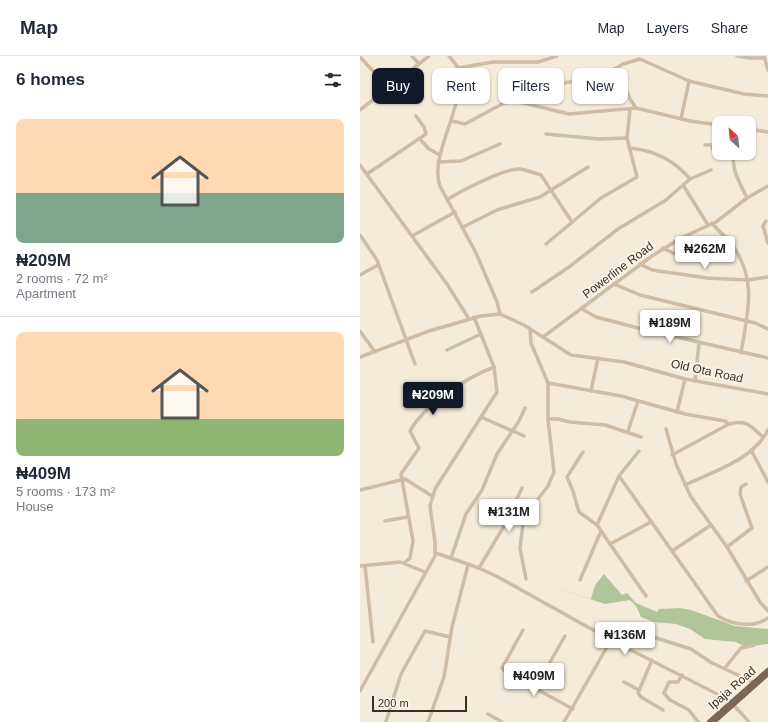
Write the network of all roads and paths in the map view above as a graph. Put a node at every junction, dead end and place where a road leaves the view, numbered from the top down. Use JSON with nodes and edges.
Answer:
{"nodes":[{"id":1,"x":412,"y":56,"type":"edge"},
{"id":2,"x":429,"y":56,"type":"edge"},
{"id":3,"x":449,"y":56,"type":"edge"},
{"id":4,"x":557,"y":56,"type":"edge"},
{"id":5,"x":737,"y":56,"type":"edge"},
{"id":6,"x":360,"y":57,"type":"edge"},
{"id":7,"x":764,"y":57,"type":"edge"},
{"id":8,"x":419,"y":64,"type":"junction"},
{"id":9,"x":414,"y":68,"type":"edge"},
{"id":10,"x":458,"y":68,"type":"joint"},
{"id":11,"x":616,"y":68,"type":"edge"},
{"id":12,"x":372,"y":70,"type":"edge"},
{"id":13,"x":768,"y":70,"type":"edge"},
{"id":14,"x":689,"y":81,"type":"junction"},
{"id":15,"x":572,"y":82,"type":"edge"},
{"id":16,"x":564,"y":83,"type":"dead end"},
{"id":17,"x":628,"y":95,"type":"edge"},
{"id":18,"x":768,"y":96,"type":"edge"},
{"id":19,"x":372,"y":100,"type":"edge"},
{"id":20,"x":456,"y":104,"type":"edge"},
{"id":21,"x":636,"y":108,"type":"junction"},
{"id":22,"x":630,"y":109,"type":"junction"},
{"id":23,"x":360,"y":110,"type":"edge"},
{"id":24,"x":416,"y":116,"type":"dead end"},
{"id":25,"x":681,"y":119,"type":"junction"},
{"id":26,"x":452,"y":121,"type":"junction"},
{"id":27,"x":712,"y":124,"type":"edge"},
{"id":28,"x":756,"y":130,"type":"edge"},
{"id":29,"x":768,"y":132,"type":"edge"},
{"id":30,"x":546,"y":134,"type":"dead end"},
{"id":31,"x":627,"y":138,"type":"junction"},
{"id":32,"x":420,"y":139,"type":"junction"},
{"id":33,"x":500,"y":144,"type":"dead end"},
{"id":34,"x":705,"y":145,"type":"dead end"},
{"id":35,"x":712,"y":147,"type":"edge"},
{"id":36,"x":629,"y":148,"type":"junction"},
{"id":37,"x":440,"y":155,"type":"junction"},
{"id":38,"x":733,"y":160,"type":"edge"},
{"id":39,"x":438,"y":162,"type":"junction"},
{"id":40,"x":360,"y":165,"type":"edge"},
{"id":41,"x":588,"y":167,"type":"dead end"},
{"id":42,"x":711,"y":170,"type":"dead end"},
{"id":43,"x":367,"y":174,"type":"junction"},
{"id":44,"x":690,"y":179,"type":"junction"},
{"id":45,"x":683,"y":185,"type":"junction"},
{"id":46,"x":768,"y":186,"type":"edge"},
{"id":47,"x":550,"y":192,"type":"junction"},
{"id":48,"x":747,"y":198,"type":"junction"},
{"id":49,"x":448,"y":199,"type":"junction"},
{"id":50,"x":455,"y":212,"type":"junction"},
{"id":51,"x":766,"y":221,"type":"dead end"},
{"id":52,"x":572,"y":222,"type":"junction"},
{"id":53,"x":710,"y":224,"type":"junction"},
{"id":54,"x":463,"y":227,"type":"junction"},
{"id":55,"x":360,"y":235,"type":"edge"},
{"id":56,"x":412,"y":236,"type":"junction"},
{"id":57,"x":768,"y":243,"type":"edge"},
{"id":58,"x":546,"y":244,"type":"dead end"},
{"id":59,"x":664,"y":248,"type":"junction"},
{"id":60,"x":690,"y":257,"type":"dead end"},
{"id":61,"x":640,"y":264,"type":"junction"},
{"id":62,"x":378,"y":265,"type":"junction"},
{"id":63,"x":360,"y":275,"type":"edge"},
{"id":64,"x":768,"y":277,"type":"edge"},
{"id":65,"x":748,"y":280,"type":"junction"},
{"id":66,"x":614,"y":284,"type":"junction"},
{"id":67,"x":532,"y":292,"type":"dead end"},
{"id":68,"x":582,"y":309,"type":"junction"},
{"id":69,"x":500,"y":314,"type":"junction"},
{"id":70,"x":474,"y":318,"type":"junction"},
{"id":71,"x":469,"y":319,"type":"junction"},
{"id":72,"x":746,"y":322,"type":"junction"},
{"id":73,"x":530,"y":328,"type":"junction"},
{"id":74,"x":768,"y":329,"type":"edge"},
{"id":75,"x":360,"y":331,"type":"edge"},
{"id":76,"x":481,"y":334,"type":"junction"},
{"id":77,"x":543,"y":337,"type":"junction"},
{"id":78,"x":408,"y":340,"type":"junction"},
{"id":79,"x":698,"y":343,"type":"junction"},
{"id":80,"x":447,"y":350,"type":"dead end"},
{"id":81,"x":375,"y":352,"type":"junction"},
{"id":82,"x":740,"y":353,"type":"junction"},
{"id":83,"x":360,"y":356,"type":"edge"},
{"id":84,"x":598,"y":358,"type":"junction"},
{"id":85,"x":768,"y":358,"type":"edge"},
{"id":86,"x":415,"y":364,"type":"dead end"},
{"id":87,"x":494,"y":367,"type":"junction"},
{"id":88,"x":685,"y":379,"type":"junction"},
{"id":89,"x":695,"y":381,"type":"junction"},
{"id":90,"x":548,"y":383,"type":"junction"},
{"id":91,"x":591,"y":391,"type":"junction"},
{"id":92,"x":768,"y":394,"type":"edge"},
{"id":93,"x":638,"y":401,"type":"junction"},
{"id":94,"x":525,"y":408,"type":"dead end"},
{"id":95,"x":677,"y":412,"type":"junction"},
{"id":96,"x":481,"y":418,"type":"junction"},
{"id":97,"x":548,"y":419,"type":"junction"},
{"id":98,"x":730,"y":424,"type":"junction"},
{"id":99,"x":666,"y":429,"type":"dead end"},
{"id":100,"x":768,"y":430,"type":"edge"},
{"id":101,"x":628,"y":431,"type":"junction"},
{"id":102,"x":512,"y":432,"type":"junction"},
{"id":103,"x":524,"y":436,"type":"dead end"},
{"id":104,"x":641,"y":436,"type":"dead end"},
{"id":105,"x":764,"y":437,"type":"junction"},
{"id":106,"x":751,"y":450,"type":"junction"},
{"id":107,"x":639,"y":451,"type":"dead end"},
{"id":108,"x":583,"y":452,"type":"dead end"},
{"id":109,"x":672,"y":455,"type":"junction"},
{"id":110,"x":619,"y":476,"type":"junction"},
{"id":111,"x":401,"y":479,"type":"junction"},
{"id":112,"x":768,"y":482,"type":"edge"},
{"id":113,"x":746,"y":484,"type":"dead end"},
{"id":114,"x":685,"y":485,"type":"junction"},
{"id":115,"x":522,"y":488,"type":"dead end"},
{"id":116,"x":360,"y":490,"type":"edge"},
{"id":117,"x":432,"y":496,"type":"junction"},
{"id":118,"x":407,"y":517,"type":"junction"},
{"id":119,"x":385,"y":521,"type":"dead end"},
{"id":120,"x":651,"y":522,"type":"junction"},
{"id":121,"x":598,"y":525,"type":"junction"},
{"id":122,"x":711,"y":525,"type":"junction"},
{"id":123,"x":601,"y":531,"type":"junction"},
{"id":124,"x":610,"y":544,"type":"junction"},
{"id":125,"x":727,"y":547,"type":"junction"},
{"id":126,"x":672,"y":550,"type":"junction"},
{"id":127,"x":436,"y":553,"type":"junction"},
{"id":128,"x":451,"y":558,"type":"junction"},
{"id":129,"x":404,"y":563,"type":"junction"},
{"id":130,"x":468,"y":565,"type":"junction"},
{"id":131,"x":360,"y":566,"type":"edge"},
{"id":132,"x":365,"y":566,"type":"junction"},
{"id":133,"x":768,"y":567,"type":"edge"},
{"id":134,"x":479,"y":568,"type":"junction"},
{"id":135,"x":425,"y":572,"type":"junction"},
{"id":136,"x":526,"y":579,"type":"dead end"},
{"id":137,"x":580,"y":580,"type":"dead end"},
{"id":138,"x":746,"y":581,"type":"junction"},
{"id":139,"x":646,"y":596,"type":"dead end"},
{"id":140,"x":768,"y":611,"type":"edge"},
{"id":141,"x":768,"y":618,"type":"edge"},
{"id":142,"x":523,"y":630,"type":"dead end"},
{"id":143,"x":565,"y":636,"type":"dead end"},
{"id":144,"x":450,"y":637,"type":"junction"},
{"id":145,"x":653,"y":637,"type":"dead end"},
{"id":146,"x":611,"y":640,"type":"junction"},
{"id":147,"x":373,"y":642,"type":"dead end"},
{"id":148,"x":754,"y":645,"type":"dead end"},
{"id":149,"x":652,"y":660,"type":"junction"},
{"id":150,"x":725,"y":668,"type":"junction"},
{"id":151,"x":768,"y":670,"type":"edge"},
{"id":152,"x":768,"y":674,"type":"edge"},
{"id":153,"x":682,"y":675,"type":"junction"},
{"id":154,"x":624,"y":682,"type":"dead end"},
{"id":155,"x":753,"y":682,"type":"junction"},
{"id":156,"x":535,"y":688,"type":"junction"},
{"id":157,"x":639,"y":690,"type":"junction"},
{"id":158,"x":360,"y":691,"type":"edge"},
{"id":159,"x":732,"y":703,"type":"junction"},
{"id":160,"x":573,"y":709,"type":"junction"},
{"id":161,"x":663,"y":710,"type":"dead end"},
{"id":162,"x":488,"y":714,"type":"dead end"},
{"id":163,"x":386,"y":722,"type":"edge"},
{"id":164,"x":428,"y":722,"type":"edge"},
{"id":165,"x":502,"y":722,"type":"edge"},
{"id":166,"x":564,"y":722,"type":"edge"},
{"id":167,"x":698,"y":722,"type":"edge"},
{"id":168,"x":709,"y":722,"type":"edge"},
{"id":169,"x":713,"y":722,"type":"edge"},
{"id":170,"x":749,"y":722,"type":"edge"}],
"edges":[{"from":1,"to":8,"type":"street"},
{"from":2,"to":8,"type":"street"},
{"from":3,"to":10,"type":"street"},
{"from":4,"to":10,"type":"street"},
{"from":5,"to":7,"type":"street"},
{"from":6,"to":12,"type":"street"},
{"from":7,"to":13,"type":"street"},
{"from":8,"to":9,"type":"street"},
{"from":11,"to":14,"type":"street"},
{"from":14,"to":18,"type":"street"},
{"from":14,"to":25,"type":"street"},
{"from":15,"to":16,"type":"street"},
{"from":17,"to":21,"type":"street"},
{"from":19,"to":23,"type":"street"},
{"from":20,"to":26,"type":"street"},
{"from":21,"to":22,"type":"street"},
{"from":21,"to":25,"type":"street"},
{"from":22,"to":26,"type":"street"},
{"from":22,"to":31,"type":"street"},
{"from":24,"to":32,"type":"street"},
{"from":25,"to":27,"type":"street"},
{"from":26,"to":37,"type":"street"},
{"from":28,"to":29,"type":"street"},
{"from":30,"to":31,"type":"street"},
{"from":31,"to":36,"type":"street"},
{"from":32,"to":37,"type":"street"},
{"from":32,"to":43,"type":"street"},
{"from":33,"to":39,"type":"street"},
{"from":34,"to":35,"type":"street"},
{"from":36,"to":44,"type":"street"},
{"from":36,"to":52,"type":"street"},
{"from":37,"to":39,"type":"street"},
{"from":38,"to":48,"type":"street"},
{"from":39,"to":49,"type":"street"},
{"from":40,"to":43,"type":"street"},
{"from":41,"to":47,"type":"street"},
{"from":42,"to":44,"type":"street"},
{"from":43,"to":56,"type":"street"},
{"from":44,"to":45,"type":"street"},
{"from":45,"to":53,"type":"street"},
{"from":45,"to":67,"type":"street"},
{"from":46,"to":48,"type":"street","name":"Powerline Road"},
{"from":47,"to":49,"type":"street"},
{"from":47,"to":52,"type":"street"},
{"from":47,"to":54,"type":"street"},
{"from":48,"to":53,"type":"street","name":"Powerline Road"},
{"from":49,"to":50,"type":"street"},
{"from":50,"to":54,"type":"street"},
{"from":50,"to":56,"type":"street"},
{"from":51,"to":57,"type":"street"},
{"from":52,"to":58,"type":"street"},
{"from":53,"to":59,"type":"street","name":"Powerline Road"},
{"from":53,"to":65,"type":"street"},
{"from":54,"to":69,"type":"street"},
{"from":55,"to":62,"type":"street"},
{"from":56,"to":71,"type":"street"},
{"from":59,"to":60,"type":"street"},
{"from":59,"to":61,"type":"street","name":"Powerline Road"},
{"from":61,"to":65,"type":"street"},
{"from":61,"to":66,"type":"street","name":"Powerline Road"},
{"from":62,"to":63,"type":"street"},
{"from":62,"to":78,"type":"street"},
{"from":64,"to":65,"type":"street"},
{"from":65,"to":72,"type":"street"},
{"from":66,"to":68,"type":"street","name":"Powerline Road"},
{"from":66,"to":72,"type":"street"},
{"from":68,"to":77,"type":"street","name":"Powerline Road"},
{"from":68,"to":79,"type":"street"},
{"from":69,"to":70,"type":"street"},
{"from":69,"to":73,"type":"street","name":"Old Ota Road"},
{"from":70,"to":71,"type":"street"},
{"from":70,"to":76,"type":"street"},
{"from":71,"to":78,"type":"street"},
{"from":72,"to":74,"type":"street"},
{"from":72,"to":82,"type":"street"},
{"from":73,"to":77,"type":"street","name":"Old Ota Road"},
{"from":73,"to":90,"type":"street"},
{"from":75,"to":81,"type":"street"},
{"from":76,"to":80,"type":"street"},
{"from":76,"to":87,"type":"street"},
{"from":77,"to":84,"type":"street","name":"Old Ota Road"},
{"from":78,"to":81,"type":"street"},
{"from":78,"to":86,"type":"street"},
{"from":79,"to":82,"type":"street"},
{"from":79,"to":89,"type":"street"},
{"from":81,"to":83,"type":"street"},
{"from":82,"to":85,"type":"street"},
{"from":84,"to":88,"type":"street","name":"Old Ota Road"},
{"from":84,"to":91,"type":"street"},
{"from":87,"to":96,"type":"street"},
{"from":87,"to":111,"type":"street"},
{"from":88,"to":89,"type":"street","name":"Old Ota Road"},
{"from":88,"to":95,"type":"street"},
{"from":89,"to":92,"type":"street","name":"Old Ota Road"},
{"from":90,"to":91,"type":"street"},
{"from":90,"to":97,"type":"street"},
{"from":91,"to":93,"type":"street"},
{"from":93,"to":95,"type":"street"},
{"from":93,"to":101,"type":"street"},
{"from":94,"to":102,"type":"street"},
{"from":95,"to":98,"type":"street"},
{"from":96,"to":102,"type":"street"},
{"from":96,"to":117,"type":"street"},
{"from":97,"to":101,"type":"street"},
{"from":97,"to":136,"type":"street"},
{"from":98,"to":105,"type":"street"},
{"from":98,"to":109,"type":"street"},
{"from":99,"to":109,"type":"street"},
{"from":100,"to":105,"type":"street"},
{"from":101,"to":104,"type":"street"},
{"from":102,"to":103,"type":"street"},
{"from":102,"to":128,"type":"street"},
{"from":105,"to":106,"type":"street"},
{"from":106,"to":112,"type":"street"},
{"from":106,"to":114,"type":"street"},
{"from":107,"to":110,"type":"street"},
{"from":108,"to":121,"type":"street"},
{"from":109,"to":114,"type":"street"},
{"from":110,"to":120,"type":"street"},
{"from":110,"to":121,"type":"street"},
{"from":111,"to":116,"type":"street"},
{"from":111,"to":117,"type":"street"},
{"from":111,"to":118,"type":"street"},
{"from":113,"to":125,"type":"street"},
{"from":114,"to":122,"type":"street"},
{"from":115,"to":134,"type":"street"},
{"from":117,"to":127,"type":"street"},
{"from":118,"to":119,"type":"street"},
{"from":118,"to":129,"type":"street"},
{"from":120,"to":124,"type":"street"},
{"from":120,"to":126,"type":"street"},
{"from":121,"to":123,"type":"street"},
{"from":122,"to":125,"type":"street"},
{"from":122,"to":126,"type":"street"},
{"from":123,"to":124,"type":"street"},
{"from":123,"to":137,"type":"street"},
{"from":124,"to":139,"type":"street"},
{"from":125,"to":138,"type":"street"},
{"from":126,"to":141,"type":"street"},
{"from":127,"to":128,"type":"street"},
{"from":127,"to":135,"type":"street"},
{"from":128,"to":130,"type":"street"},
{"from":129,"to":132,"type":"street"},
{"from":129,"to":135,"type":"street"},
{"from":130,"to":134,"type":"street"},
{"from":130,"to":144,"type":"street"},
{"from":131,"to":132,"type":"street"},
{"from":132,"to":147,"type":"street"},
{"from":133,"to":138,"type":"street"},
{"from":134,"to":146,"type":"street"},
{"from":135,"to":158,"type":"street"},
{"from":138,"to":140,"type":"street"},
{"from":142,"to":156,"type":"street"},
{"from":143,"to":156,"type":"street"},
{"from":144,"to":163,"type":"street"},
{"from":144,"to":164,"type":"street"},
{"from":145,"to":150,"type":"street"},
{"from":146,"to":149,"type":"street"},
{"from":146,"to":160,"type":"street"},
{"from":148,"to":150,"type":"street"},
{"from":149,"to":153,"type":"street"},
{"from":149,"to":157,"type":"street"},
{"from":150,"to":155,"type":"street"},
{"from":151,"to":155,"type":"main road","name":"Ipaja Road"},
{"from":152,"to":159,"type":"main road","name":"Ipaja Road"},
{"from":153,"to":159,"type":"street"},
{"from":153,"to":167,"type":"street"},
{"from":154,"to":157,"type":"street"},
{"from":155,"to":159,"type":"main road","name":"Ipaja Road"},
{"from":156,"to":160,"type":"street"},
{"from":157,"to":161,"type":"street"},
{"from":159,"to":168,"type":"main road","name":"Ipaja Road"},
{"from":159,"to":169,"type":"main road","name":"Ipaja Road"},
{"from":159,"to":170,"type":"street"},
{"from":160,"to":166,"type":"street"},
{"from":162,"to":165,"type":"street"}]}
